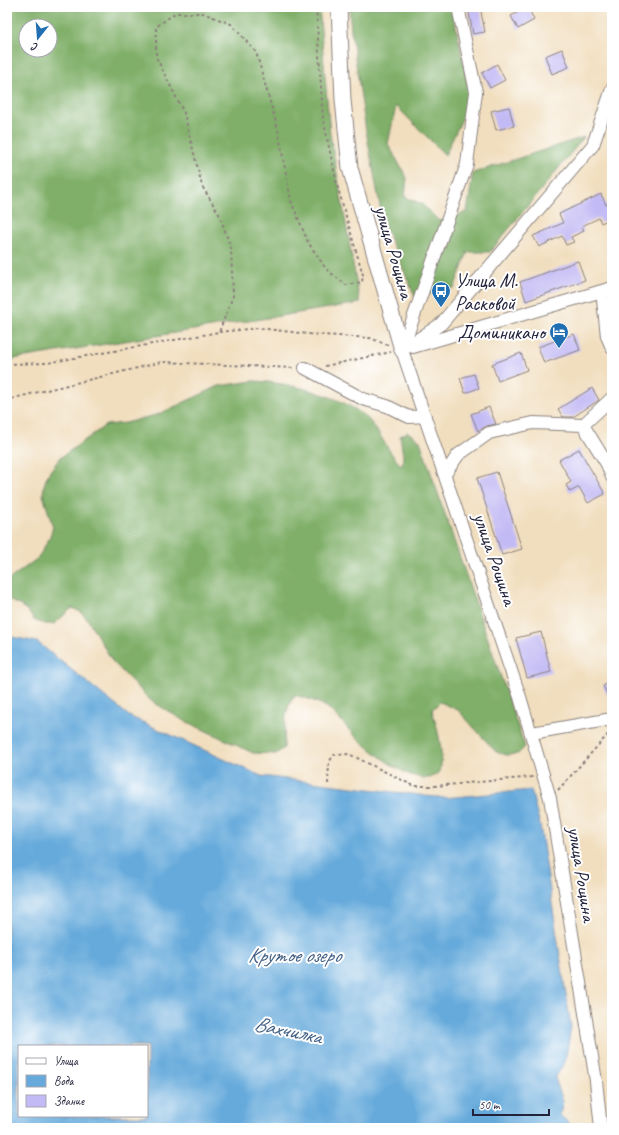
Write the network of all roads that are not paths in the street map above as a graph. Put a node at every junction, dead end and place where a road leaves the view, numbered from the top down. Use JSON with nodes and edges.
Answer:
{"nodes":[{"id":1,"x":339,"y":7,"type":"edge"},
{"id":2,"x":458,"y":7,"type":"edge"},
{"id":3,"x":612,"y":89,"type":"edge"},
{"id":4,"x":607,"y":290,"type":"edge"},
{"id":5,"x":441,"y":324,"type":"junction"},
{"id":6,"x":455,"y":336,"type":"junction"},
{"id":7,"x":612,"y":348,"type":"edge"},
{"id":8,"x":402,"y":350,"type":"junction"},
{"id":9,"x":305,"y":368,"type":"road end"},
{"id":10,"x":612,"y":398,"type":"edge"},
{"id":11,"x":425,"y":416,"type":"junction"},
{"id":12,"x":582,"y":425,"type":"junction"},
{"id":13,"x":445,"y":474,"type":"junction"},
{"id":14,"x":612,"y":478,"type":"edge"},
{"id":15,"x":612,"y":719,"type":"edge"},
{"id":16,"x":532,"y":733,"type":"junction"},
{"id":17,"x":601,"y":1128,"type":"edge"}],
"edges":[{"from":1,"to":8,"type":"street","name":"улица Рощина"},
{"from":2,"to":8,"type":"street"},
{"from":3,"to":5,"type":"street"},
{"from":4,"to":6,"type":"street"},
{"from":4,"to":7,"type":"street"},
{"from":5,"to":6,"type":"street"},
{"from":5,"to":8,"type":"street"},
{"from":6,"to":8,"type":"street"},
{"from":8,"to":11,"type":"street","name":"улица Рощина"},
{"from":9,"to":11,"type":"street"},
{"from":10,"to":12,"type":"street"},
{"from":11,"to":13,"type":"street","name":"улица Рощина"},
{"from":12,"to":13,"type":"street"},
{"from":12,"to":14,"type":"street"},
{"from":13,"to":16,"type":"street","name":"улица Рощина"},
{"from":15,"to":16,"type":"street"},
{"from":16,"to":17,"type":"street","name":"улица Рощина"}]}
